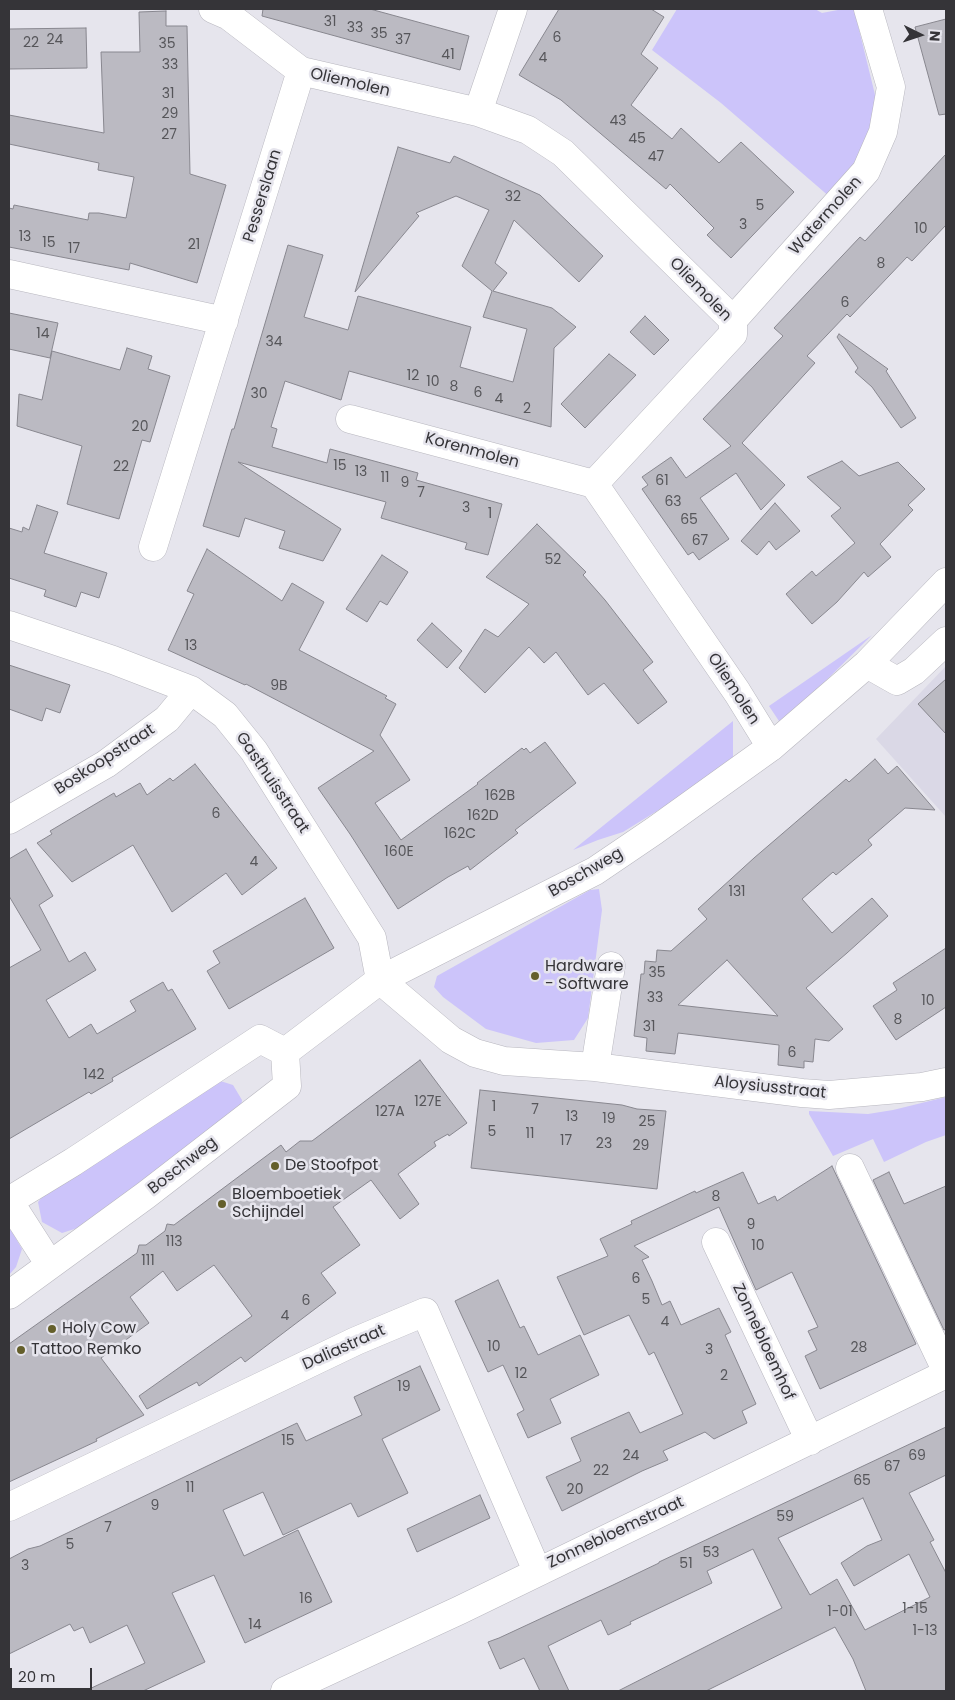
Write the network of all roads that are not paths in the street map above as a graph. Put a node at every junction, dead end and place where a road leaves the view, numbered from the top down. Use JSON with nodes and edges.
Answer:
{"nodes":[{"id":1,"x":513,"y":9,"type":"edge"},
{"id":2,"x":868,"y":9,"type":"edge"},
{"id":3,"x":226,"y":11,"type":"edge"},
{"id":4,"x":302,"y":71,"type":"junction"},
{"id":5,"x":478,"y":112,"type":"junction"},
{"id":6,"x":9,"y":274,"type":"edge"},
{"id":7,"x":733,"y":320,"type":"junction"},
{"id":8,"x":224,"y":321,"type":"junction"},
{"id":9,"x":350,"y":418,"type":"dead end"},
{"id":10,"x":594,"y":484,"type":"junction"},
{"id":11,"x":152,"y":547,"type":"dead end"},
{"id":12,"x":946,"y":582,"type":"edge"},
{"id":13,"x":9,"y":625,"type":"edge"},
{"id":14,"x":946,"y":641,"type":"edge"},
{"id":15,"x":867,"y":664,"type":"junction"},
{"id":16,"x":191,"y":690,"type":"junction"},
{"id":17,"x":771,"y":747,"type":"junction"},
{"id":18,"x":9,"y":820,"type":"edge"},
{"id":19,"x":611,"y":966,"type":"dead end"},
{"id":20,"x":380,"y":980,"type":"junction"},
{"id":21,"x":286,"y":1052,"type":"junction"},
{"id":22,"x":595,"y":1067,"type":"junction"},
{"id":23,"x":946,"y":1082,"type":"edge"},
{"id":24,"x":850,"y":1168,"type":"dead end"},
{"id":25,"x":9,"y":1201,"type":"edge"},
{"id":26,"x":716,"y":1242,"type":"dead end"},
{"id":27,"x":50,"y":1265,"type":"junction"},
{"id":28,"x":9,"y":1295,"type":"edge"},
{"id":29,"x":946,"y":1372,"type":"edge"},
{"id":30,"x":810,"y":1441,"type":"junction"},
{"id":31,"x":9,"y":1507,"type":"edge"},
{"id":32,"x":537,"y":1571,"type":"junction"},
{"id":33,"x":327,"y":1683,"type":"edge"},
{"id":34,"x":285,"y":1691,"type":"edge"}],
"edges":[{"from":1,"to":5,"type":"street"},
{"from":2,"to":7,"type":"street","name":"Watermolen"},
{"from":3,"to":4,"type":"street","name":"Oliemolen"},
{"from":4,"to":5,"type":"street","name":"Oliemolen"},
{"from":4,"to":8,"type":"street","name":"Pesserslaan"},
{"from":5,"to":7,"type":"street","name":"Oliemolen"},
{"from":6,"to":8,"type":"street"},
{"from":7,"to":10,"type":"street","name":"Oliemolen"},
{"from":8,"to":11,"type":"street","name":"Pesserslaan"},
{"from":9,"to":10,"type":"street","name":"Korenmolen"},
{"from":10,"to":17,"type":"street","name":"Oliemolen"},
{"from":12,"to":15,"type":"street","name":"Boschweg"},
{"from":13,"to":16,"type":"street","name":"Gasthuisstraat"},
{"from":14,"to":15,"type":"street"},
{"from":15,"to":17,"type":"street","name":"Boschweg"},
{"from":16,"to":18,"type":"street","name":"Boskoopstraat"},
{"from":16,"to":20,"type":"street","name":"Gasthuisstraat"},
{"from":17,"to":20,"type":"street","name":"Boschweg"},
{"from":19,"to":22,"type":"street"},
{"from":20,"to":21,"type":"street","name":"Boschweg"},
{"from":20,"to":22,"type":"street","name":"Aloysiusstraat"},
{"from":21,"to":25,"type":"street"},
{"from":21,"to":27,"type":"street","name":"Boschweg"},
{"from":22,"to":23,"type":"street","name":"Aloysiusstraat"},
{"from":24,"to":29,"type":"street","name":"Zonnebloemstraat"},
{"from":25,"to":27,"type":"street"},
{"from":26,"to":30,"type":"street","name":"Zonnebloemhof"},
{"from":27,"to":28,"type":"street","name":"Boschweg"},
{"from":29,"to":30,"type":"street","name":"Zonnebloemstraat"},
{"from":30,"to":32,"type":"street","name":"Zonnebloemstraat"},
{"from":31,"to":32,"type":"street","name":"Daliastraat"},
{"from":32,"to":33,"type":"street","name":"Zonnebloemstraat"},
{"from":33,"to":34,"type":"street","name":"Zonnebloemstraat"}]}
